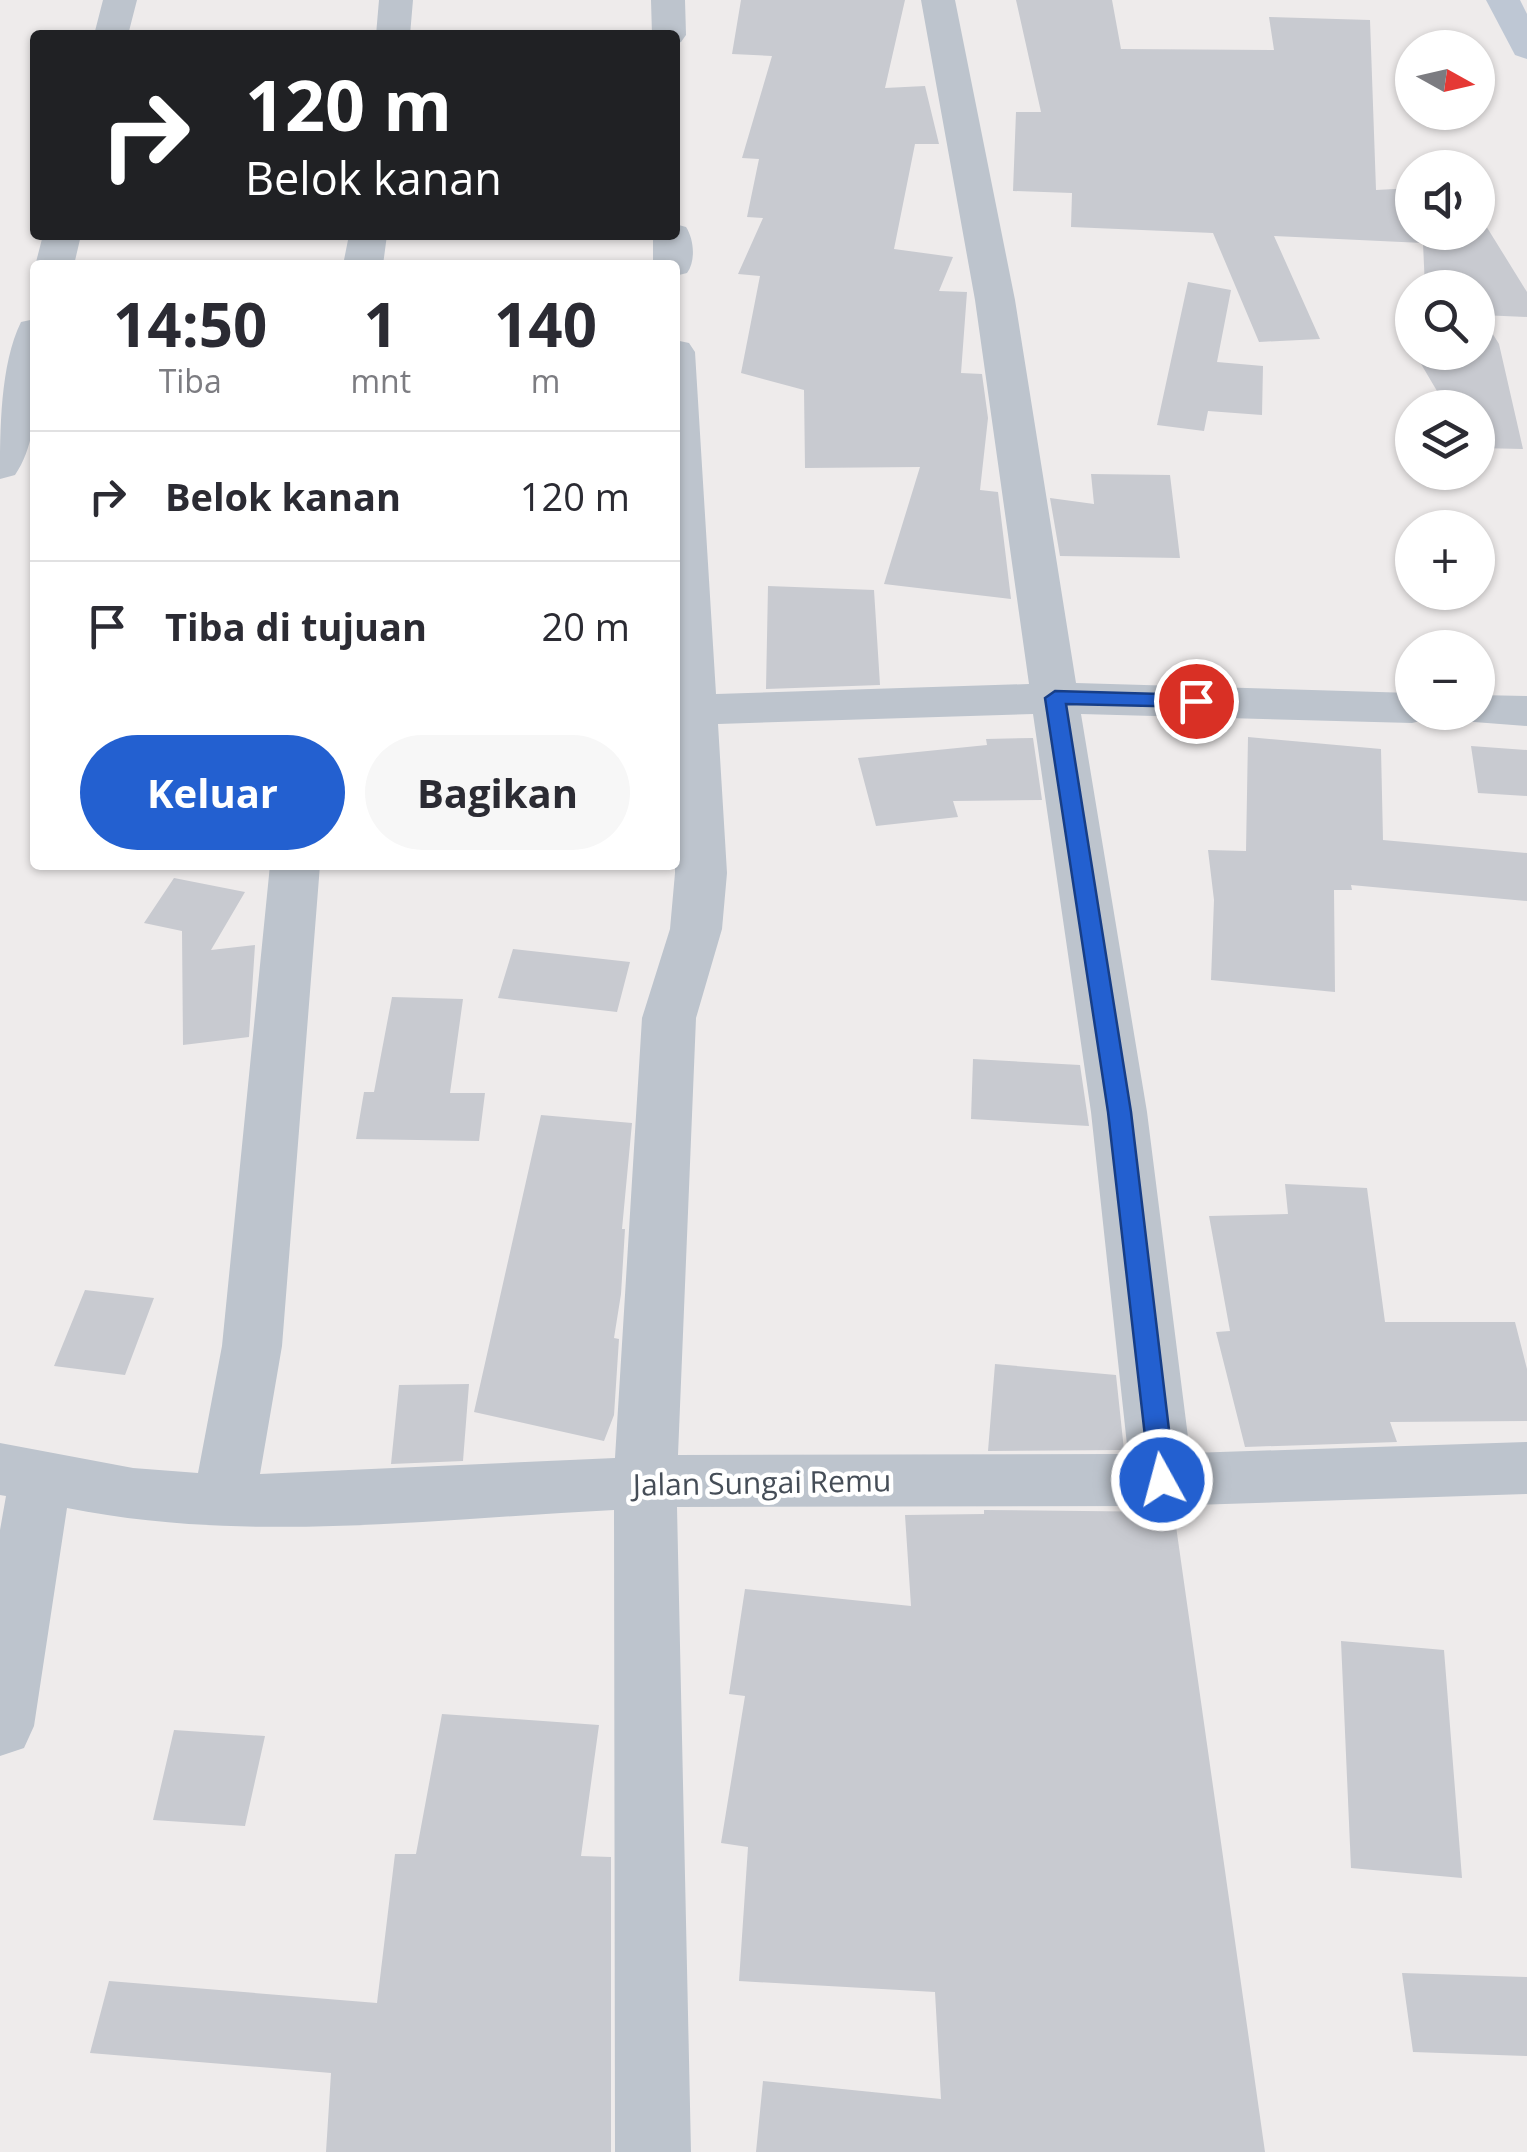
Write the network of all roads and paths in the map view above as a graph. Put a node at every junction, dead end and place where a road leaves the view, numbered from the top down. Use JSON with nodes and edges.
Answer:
{"nodes":[{"id":1,"x":120,"y":0,"type":"edge"},
{"id":2,"x":396,"y":0,"type":"edge"},
{"id":3,"x":668,"y":0,"type":"edge"},
{"id":4,"x":938,"y":0,"type":"edge"},
{"id":5,"x":1503,"y":0,"type":"edge"},
{"id":6,"x":111,"y":30,"type":"edge"},
{"id":7,"x":393,"y":30,"type":"edge"},
{"id":8,"x":668,"y":30,"type":"edge"},
{"id":9,"x":1527,"y":48,"type":"edge"},
{"id":10,"x":30,"y":350,"type":"edge"},
{"id":11,"x":680,"y":451,"type":"edge"},
{"id":12,"x":0,"y":466,"type":"edge"},
{"id":13,"x":1055,"y":698,"type":"junction"},
{"id":14,"x":1395,"y":708,"type":"edge"},
{"id":15,"x":693,"y":710,"type":"junction"},
{"id":16,"x":1495,"y":710,"type":"edge"},
{"id":17,"x":1527,"y":711,"type":"edge"},
{"id":18,"x":294,"y":870,"type":"edge"},
{"id":19,"x":1527,"y":1468,"type":"edge"},
{"id":20,"x":20,"y":1474,"type":"edge"},
{"id":21,"x":1162,"y":1480,"type":"junction"},
{"id":22,"x":645,"y":1482,"type":"junction"},
{"id":23,"x":224,"y":1502,"type":"junction"},
{"id":24,"x":0,"y":1726,"type":"edge"},
{"id":25,"x":653,"y":2152,"type":"edge"}],
"edges":[{"from":1,"to":6,"type":"street"},
{"from":2,"to":7,"type":"street"},
{"from":3,"to":8,"type":"street"},
{"from":4,"to":13,"type":"street"},
{"from":5,"to":9,"type":"street"},
{"from":10,"to":12,"type":"street"},
{"from":11,"to":15,"type":"street"},
{"from":13,"to":14,"type":"street"},
{"from":13,"to":15,"type":"street"},
{"from":13,"to":21,"type":"street"},
{"from":15,"to":22,"type":"street"},
{"from":16,"to":17,"type":"street"},
{"from":18,"to":23,"type":"street"},
{"from":19,"to":21,"type":"street","name":"Jalan Sungai Remu"},
{"from":20,"to":23,"type":"street","name":"Jalan Sungai Remu"},
{"from":20,"to":24,"type":"street"},
{"from":21,"to":22,"type":"street","name":"Jalan Sungai Remu"},
{"from":22,"to":23,"type":"street","name":"Jalan Sungai Remu"},
{"from":22,"to":25,"type":"street"}]}
